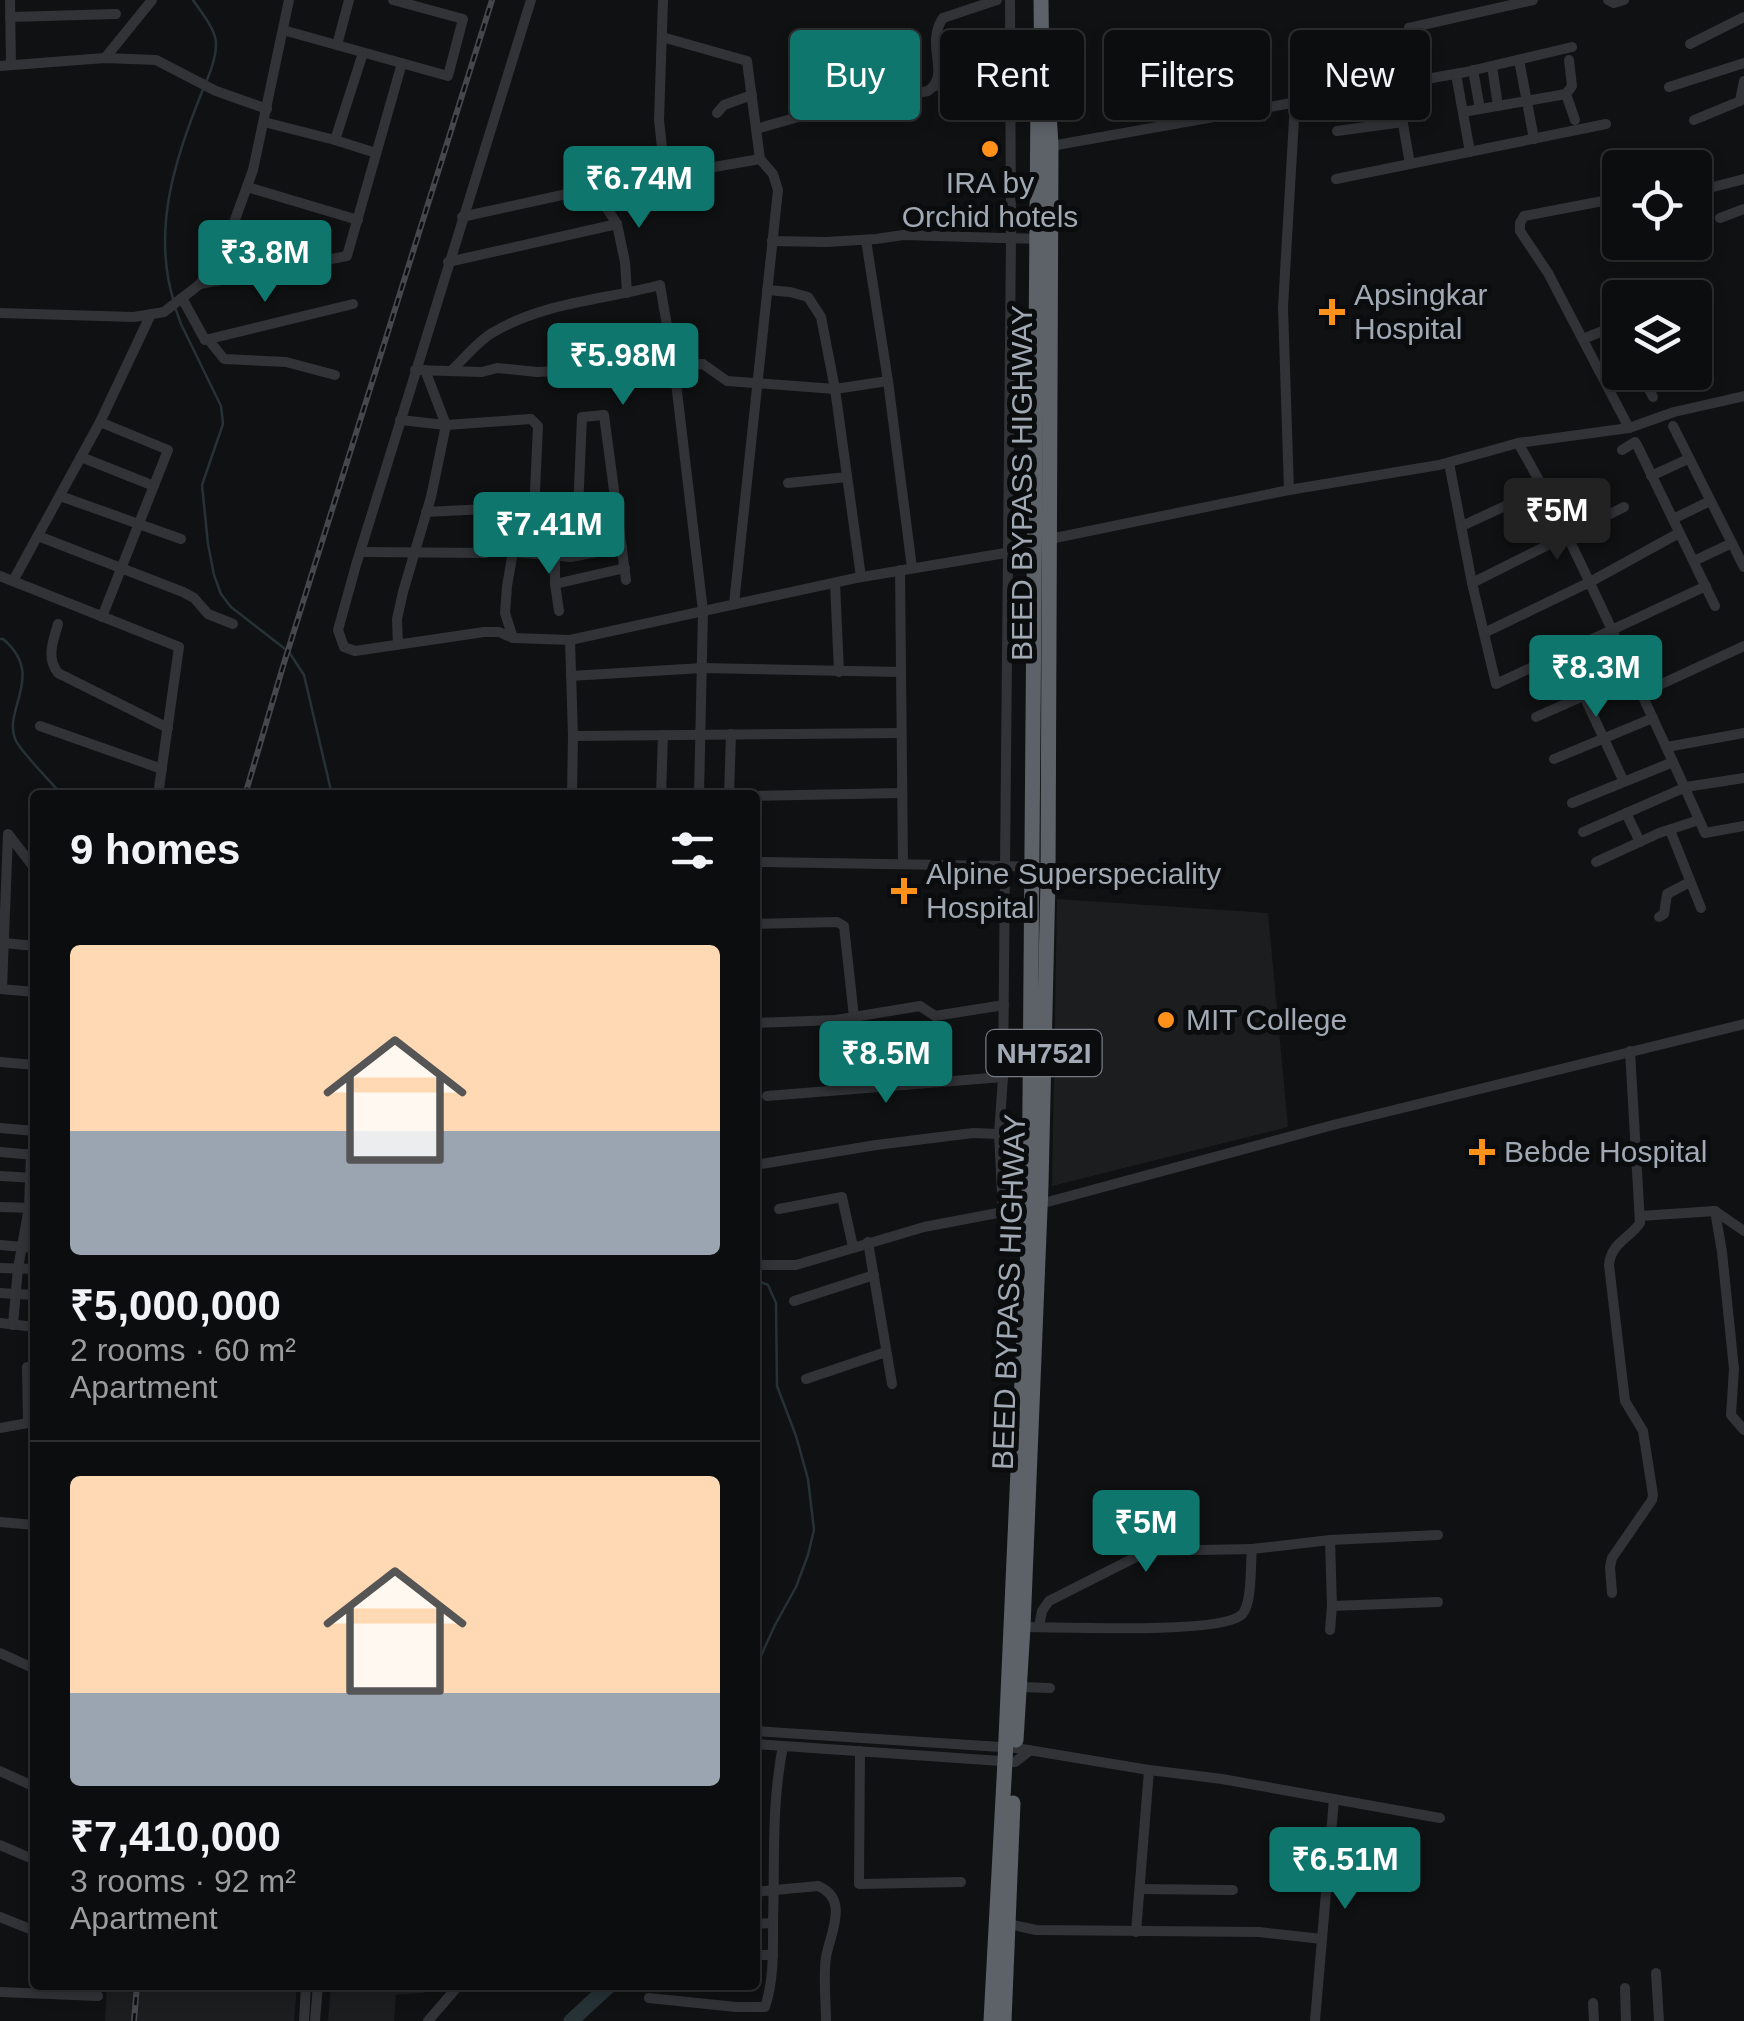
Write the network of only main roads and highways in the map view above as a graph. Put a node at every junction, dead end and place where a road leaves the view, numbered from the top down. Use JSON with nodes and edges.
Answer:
{"nodes":[{"id":1,"x":1041,"y":0,"type":"edge"},
{"id":2,"x":1041,"y":30,"type":"edge"},
{"id":3,"x":1038,"y":120,"type":"edge"},
{"id":4,"x":1049,"y":120,"type":"edge"},
{"id":5,"x":1040,"y":867,"type":"junction"},
{"id":6,"x":1035,"y":1205,"type":"junction"},
{"id":7,"x":1014,"y":1754,"type":"junction"},
{"id":8,"x":991,"y":2021,"type":"edge"},
{"id":9,"x":1004,"y":2021,"type":"edge"}],
"edges":[{"from":1,"to":2,"type":"highway","name":"BEED BYPASS HIGHWAY","number":"NH752I"},
{"from":3,"to":5,"type":"highway","name":"BEED BYPASS HIGHWAY","number":"NH752I"},
{"from":4,"to":5,"type":"highway","name":"BEED BYPASS HIGHWAY","number":"NH752I"},
{"from":5,"to":6,"type":"highway","name":"BEED BYPASS HIGHWAY","number":"NH752I"},
{"from":6,"to":7,"type":"highway","name":"BEED BYPASS HIGHWAY","number":"NH752I"},
{"from":6,"to":7,"type":"highway","name":"BEED BYPASS HIGHWAY","number":"NH752I"},
{"from":7,"to":8,"type":"highway","name":"BEED BYPASS HIGHWAY","number":"NH752I"},
{"from":7,"to":9,"type":"highway","name":"BEED BYPASS HIGHWAY","number":"NH752I"}]}
